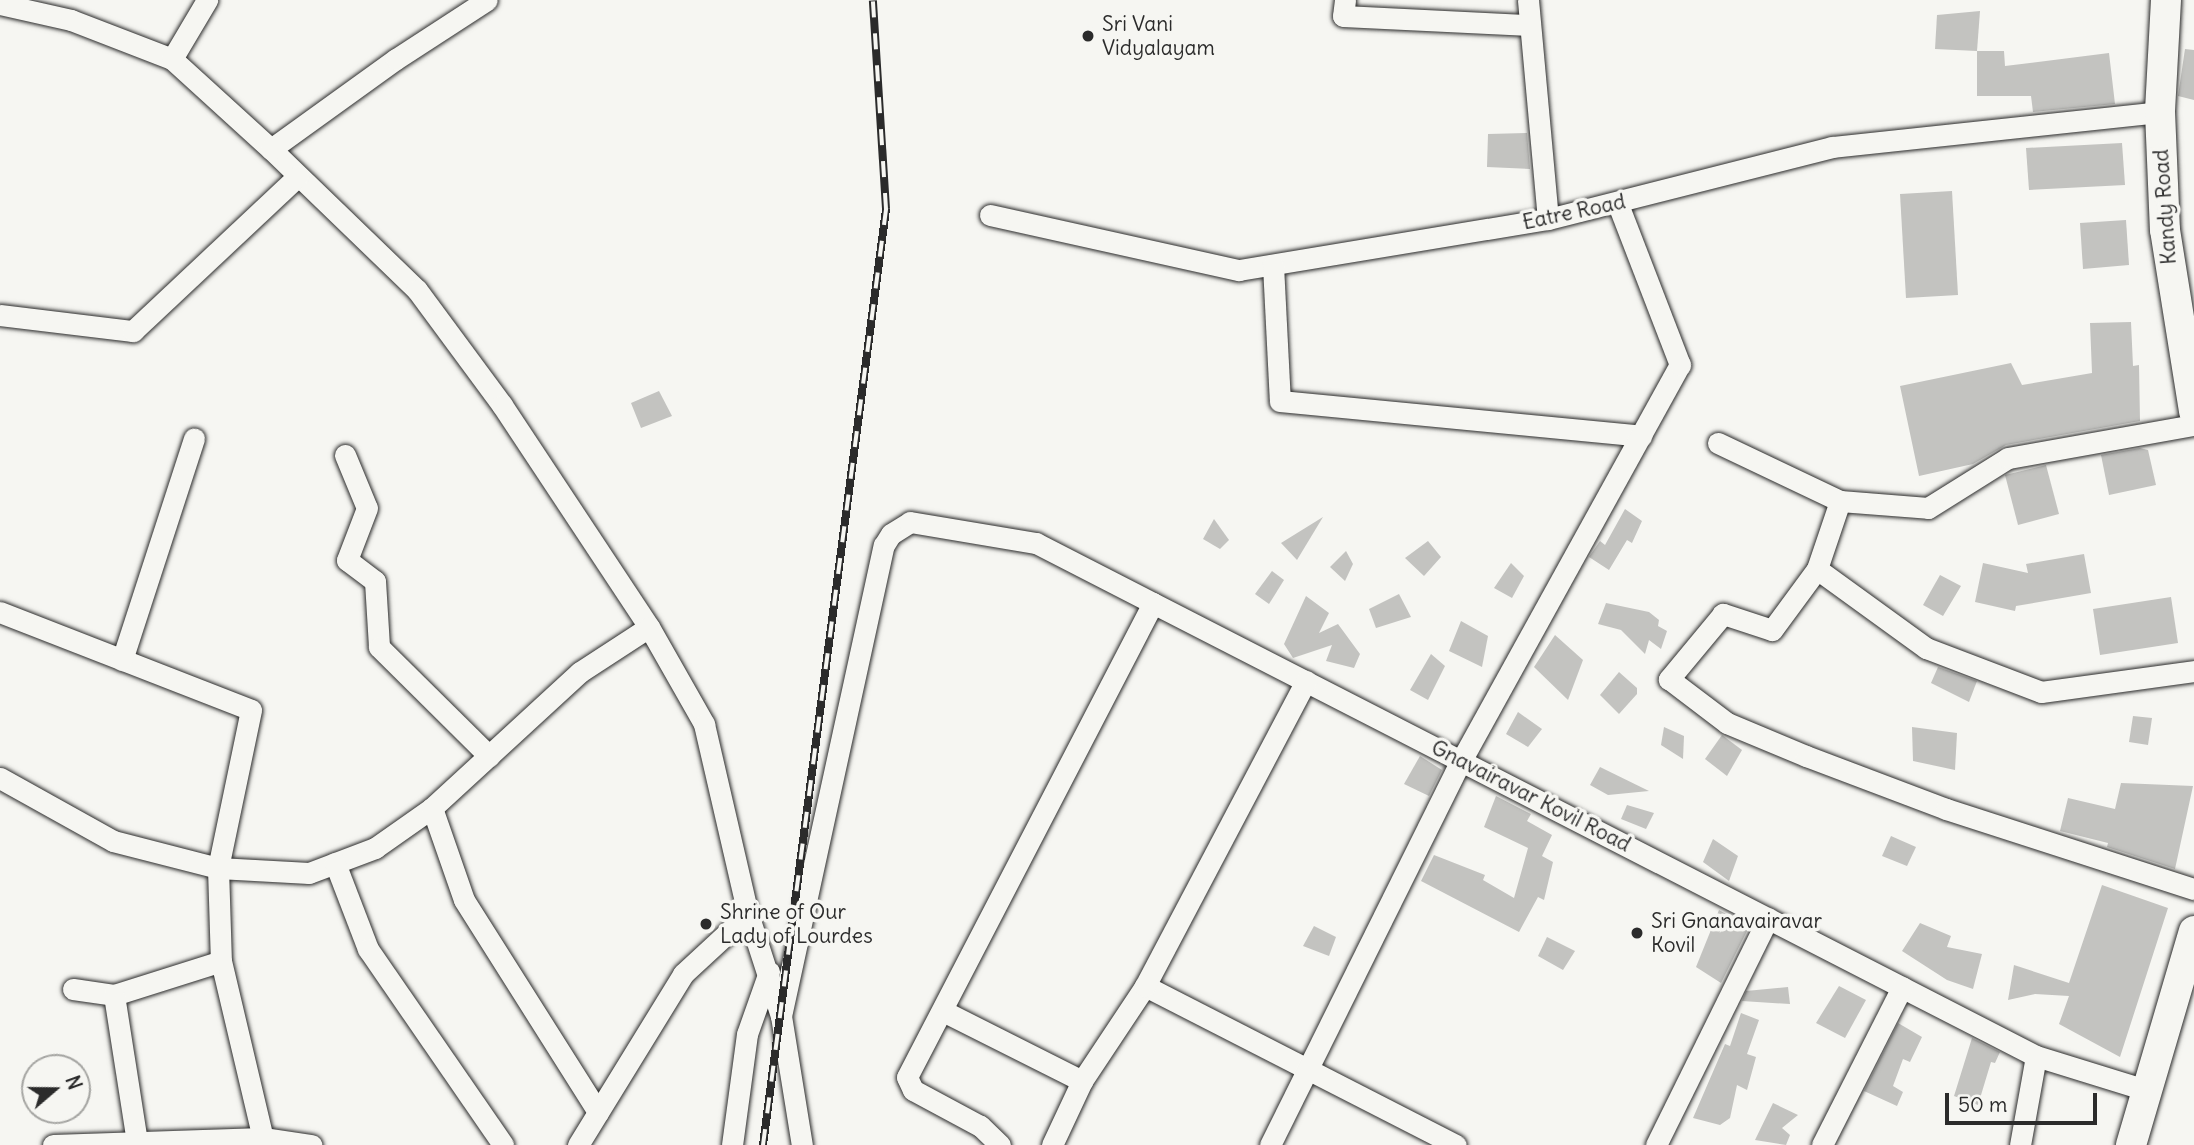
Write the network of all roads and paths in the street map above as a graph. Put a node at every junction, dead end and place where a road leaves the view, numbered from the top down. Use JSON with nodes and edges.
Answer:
{"nodes":[{"id":1,"x":207,"y":0,"type":"edge"},
{"id":2,"x":487,"y":0,"type":"edge"},
{"id":3,"x":1345,"y":0,"type":"edge"},
{"id":4,"x":1528,"y":0,"type":"edge"},
{"id":5,"x":2166,"y":0,"type":"edge"},
{"id":6,"x":0,"y":4,"type":"edge"},
{"id":7,"x":1530,"y":25,"type":"junction"},
{"id":8,"x":172,"y":59,"type":"junction"},
{"id":9,"x":2160,"y":112,"type":"junction"},
{"id":10,"x":271,"y":149,"type":"junction"},
{"id":11,"x":298,"y":176,"type":"junction"},
{"id":12,"x":1618,"y":204,"type":"junction"},
{"id":13,"x":990,"y":215,"type":"dead end"},
{"id":14,"x":1548,"y":219,"type":"junction"},
{"id":15,"x":1273,"y":265,"type":"junction"},
{"id":16,"x":0,"y":314,"type":"edge"},
{"id":17,"x":2186,"y":324,"type":"edge"},
{"id":18,"x":2194,"y":412,"type":"edge"},
{"id":19,"x":2194,"y":425,"type":"edge"},
{"id":20,"x":1641,"y":436,"type":"junction"},
{"id":21,"x":194,"y":438,"type":"dead end"},
{"id":22,"x":1718,"y":443,"type":"dead end"},
{"id":23,"x":345,"y":455,"type":"dead end"},
{"id":24,"x":1840,"y":501,"type":"junction"},
{"id":25,"x":1817,"y":569,"type":"junction"},
{"id":26,"x":1153,"y":603,"type":"junction"},
{"id":27,"x":0,"y":612,"type":"edge"},
{"id":28,"x":649,"y":626,"type":"junction"},
{"id":29,"x":122,"y":660,"type":"junction"},
{"id":30,"x":2194,"y":671,"type":"edge"},
{"id":31,"x":1306,"y":681,"type":"junction"},
{"id":32,"x":489,"y":756,"type":"junction"},
{"id":33,"x":1461,"y":761,"type":"junction"},
{"id":34,"x":1,"y":780,"type":"edge"},
{"id":35,"x":432,"y":808,"type":"junction"},
{"id":36,"x":335,"y":863,"type":"junction"},
{"id":37,"x":218,"y":868,"type":"junction"},
{"id":38,"x":2194,"y":889,"type":"edge"},
{"id":39,"x":748,"y":915,"type":"junction"},
{"id":40,"x":1768,"y":918,"type":"junction"},
{"id":41,"x":2194,"y":931,"type":"edge"},
{"id":42,"x":221,"y":961,"type":"junction"},
{"id":43,"x":2189,"y":967,"type":"edge"},
{"id":44,"x":769,"y":972,"type":"junction"},
{"id":45,"x":1145,"y":986,"type":"junction"},
{"id":46,"x":1902,"y":987,"type":"junction"},
{"id":47,"x":73,"y":989,"type":"dead end"},
{"id":48,"x":114,"y":995,"type":"junction"},
{"id":49,"x":943,"y":1011,"type":"junction"},
{"id":50,"x":781,"y":1016,"type":"junction"},
{"id":51,"x":2036,"y":1056,"type":"junction"},
{"id":52,"x":1310,"y":1070,"type":"junction"},
{"id":53,"x":1082,"y":1081,"type":"junction"},
{"id":54,"x":2146,"y":1090,"type":"junction"},
{"id":55,"x":598,"y":1112,"type":"junction"},
{"id":56,"x":263,"y":1138,"type":"junction"},
{"id":57,"x":137,"y":1142,"type":"junction"},
{"id":58,"x":53,"y":1145,"type":"edge"},
{"id":59,"x":310,"y":1145,"type":"edge"},
{"id":60,"x":503,"y":1145,"type":"edge"},
{"id":61,"x":578,"y":1145,"type":"edge"},
{"id":62,"x":732,"y":1145,"type":"edge"},
{"id":63,"x":802,"y":1145,"type":"edge"},
{"id":64,"x":1000,"y":1145,"type":"edge"},
{"id":65,"x":1052,"y":1145,"type":"edge"},
{"id":66,"x":1270,"y":1145,"type":"edge"},
{"id":67,"x":1456,"y":1145,"type":"edge"},
{"id":68,"x":1656,"y":1145,"type":"edge"},
{"id":69,"x":1822,"y":1145,"type":"edge"},
{"id":70,"x":2020,"y":1145,"type":"edge"},
{"id":71,"x":2131,"y":1145,"type":"edge"}],
"edges":[{"from":1,"to":8,"type":"street"},
{"from":2,"to":10,"type":"street"},
{"from":3,"to":7,"type":"street"},
{"from":4,"to":7,"type":"street"},
{"from":5,"to":9,"type":"highway","name":"Kandy Road"},
{"from":6,"to":8,"type":"street"},
{"from":7,"to":14,"type":"street"},
{"from":8,"to":10,"type":"street"},
{"from":9,"to":12,"type":"street","name":"Eatre Road"},
{"from":9,"to":17,"type":"highway","name":"Kandy Road"},
{"from":10,"to":11,"type":"street"},
{"from":11,"to":16,"type":"street"},
{"from":11,"to":28,"type":"street"},
{"from":12,"to":14,"type":"street","name":"Eatre Road"},
{"from":12,"to":20,"type":"street"},
{"from":13,"to":15,"type":"street","name":"Eatre Road"},
{"from":14,"to":15,"type":"street","name":"Eatre Road"},
{"from":15,"to":20,"type":"street"},
{"from":17,"to":18,"type":"highway","name":"Kandy Road"},
{"from":19,"to":24,"type":"street"},
{"from":20,"to":33,"type":"street"},
{"from":21,"to":29,"type":"street"},
{"from":22,"to":24,"type":"street"},
{"from":23,"to":32,"type":"street"},
{"from":24,"to":25,"type":"street"},
{"from":25,"to":30,"type":"street"},
{"from":25,"to":38,"type":"street"},
{"from":26,"to":31,"type":"street","name":"Gnavairavar Kovil Road"},
{"from":26,"to":49,"type":"street"},
{"from":26,"to":50,"type":"street","name":"Gnavairavar Kovil Road"},
{"from":27,"to":29,"type":"street"},
{"from":28,"to":32,"type":"street"},
{"from":28,"to":39,"type":"street"},
{"from":29,"to":37,"type":"street"},
{"from":31,"to":33,"type":"street","name":"Gnavairavar Kovil Road"},
{"from":31,"to":45,"type":"street"},
{"from":32,"to":35,"type":"street"},
{"from":33,"to":40,"type":"street","name":"Gnavairavar Kovil Road"},
{"from":33,"to":52,"type":"street"},
{"from":34,"to":37,"type":"street"},
{"from":35,"to":36,"type":"street"},
{"from":35,"to":55,"type":"street"},
{"from":36,"to":37,"type":"street"},
{"from":36,"to":60,"type":"street"},
{"from":37,"to":42,"type":"street"},
{"from":39,"to":44,"type":"street"},
{"from":39,"to":55,"type":"street"},
{"from":40,"to":46,"type":"street","name":"Gnavairavar Kovil Road"},
{"from":40,"to":68,"type":"street"},
{"from":41,"to":43,"type":"highway"},
{"from":42,"to":48,"type":"street"},
{"from":42,"to":56,"type":"street"},
{"from":43,"to":54,"type":"highway"},
{"from":44,"to":50,"type":"street"},
{"from":44,"to":62,"type":"street"},
{"from":45,"to":52,"type":"street"},
{"from":45,"to":53,"type":"street"},
{"from":46,"to":51,"type":"street","name":"Gnavairavar Kovil Road"},
{"from":46,"to":69,"type":"street"},
{"from":47,"to":48,"type":"street"},
{"from":48,"to":57,"type":"street"},
{"from":49,"to":53,"type":"street"},
{"from":49,"to":64,"type":"street"},
{"from":50,"to":63,"type":"street"},
{"from":51,"to":54,"type":"street","name":"Gnavairavar Kovil Road"},
{"from":51,"to":70,"type":"street"},
{"from":52,"to":66,"type":"street"},
{"from":52,"to":67,"type":"street"},
{"from":53,"to":65,"type":"street"},
{"from":54,"to":71,"type":"highway"},
{"from":55,"to":61,"type":"street"},
{"from":56,"to":57,"type":"street"},
{"from":56,"to":59,"type":"street"},
{"from":57,"to":58,"type":"street"}]}
